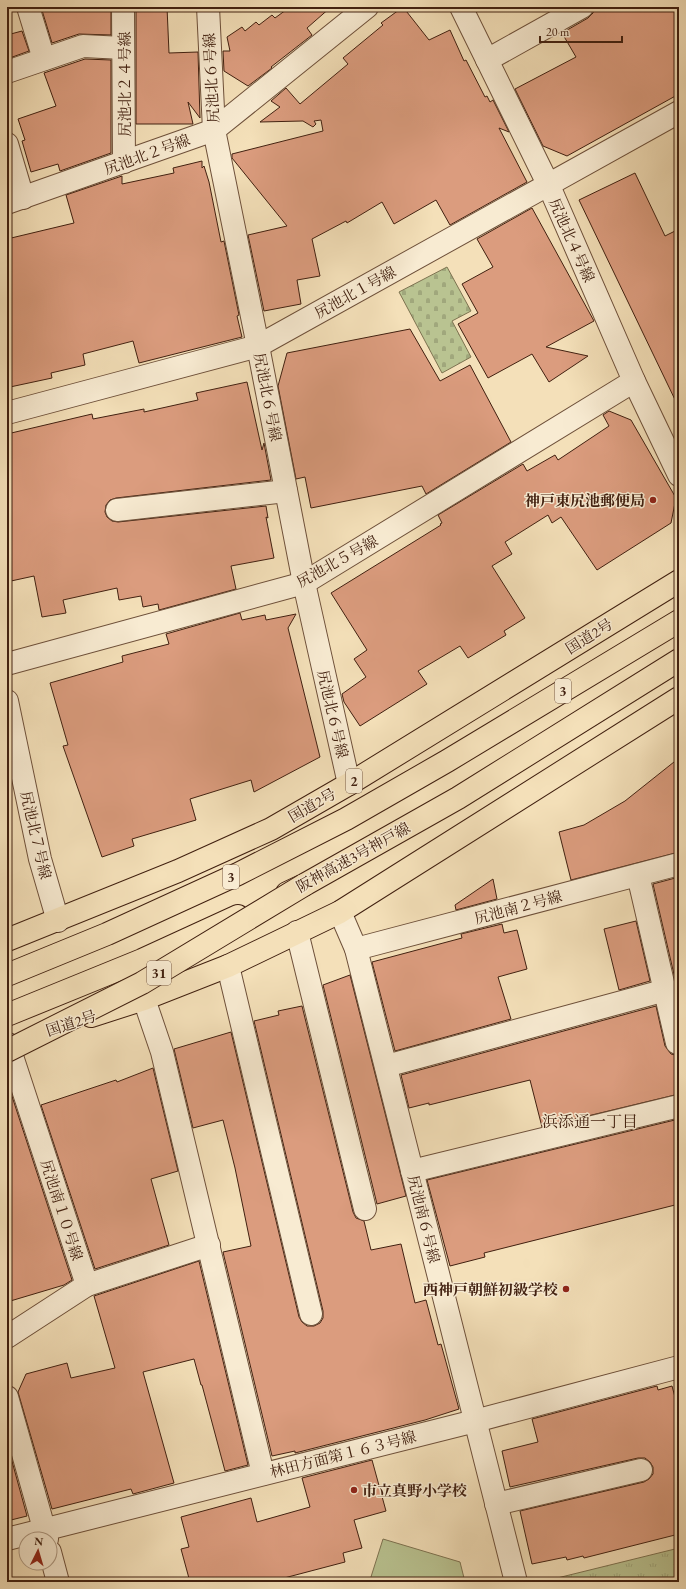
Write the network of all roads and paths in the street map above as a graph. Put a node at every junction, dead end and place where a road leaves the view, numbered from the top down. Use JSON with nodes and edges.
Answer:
{"nodes":[{"id":1,"x":28,"y":7,"type":"edge"},
{"id":2,"x":123,"y":7,"type":"edge"},
{"id":3,"x":208,"y":7,"type":"edge"},
{"id":4,"x":368,"y":7,"type":"edge"},
{"id":5,"x":460,"y":7,"type":"edge"},
{"id":6,"x":582,"y":7,"type":"edge"},
{"id":7,"x":123,"y":48,"type":"junction"},
{"id":8,"x":44,"y":59,"type":"junction"},
{"id":9,"x":487,"y":60,"type":"junction"},
{"id":10,"x":7,"y":72,"type":"edge"},
{"id":11,"x":679,"y":112,"type":"edge"},
{"id":12,"x":214,"y":130,"type":"junction"},
{"id":13,"x":7,"y":144,"type":"edge"},
{"id":14,"x":124,"y":162,"type":"junction"},
{"id":15,"x":549,"y":186,"type":"junction"},
{"id":16,"x":15,"y":200,"type":"edge"},
{"id":17,"x":258,"y":346,"type":"junction"},
{"id":18,"x":634,"y":381,"type":"junction"},
{"id":19,"x":7,"y":413,"type":"edge"},
{"id":20,"x":679,"y":474,"type":"edge"},
{"id":21,"x":286,"y":491,"type":"junction"},
{"id":22,"x":117,"y":510,"type":"dead end"},
{"id":23,"x":679,"y":581,"type":"edge"},
{"id":24,"x":304,"y":583,"type":"junction"},
{"id":25,"x":679,"y":621,"type":"edge"},
{"id":26,"x":679,"y":660,"type":"edge"},
{"id":27,"x":7,"y":664,"type":"edge"},
{"id":28,"x":679,"y":698,"type":"edge"},
{"id":29,"x":7,"y":701,"type":"edge"},
{"id":30,"x":447,"y":761,"type":"junction"},
{"id":31,"x":349,"y":784,"type":"junction"},
{"id":32,"x":679,"y":864,"type":"edge"},
{"id":33,"x":638,"y":875,"type":"junction"},
{"id":34,"x":304,"y":886,"type":"junction"},
{"id":35,"x":340,"y":912,"type":"junction"},
{"id":36,"x":58,"y":921,"type":"junction"},
{"id":37,"x":297,"y":932,"type":"junction"},
{"id":38,"x":7,"y":942,"type":"edge"},
{"id":39,"x":356,"y":949,"type":"junction"},
{"id":40,"x":228,"y":966,"type":"junction"},
{"id":41,"x":7,"y":975,"type":"edge"},
{"id":42,"x":666,"y":990,"type":"junction"},
{"id":43,"x":144,"y":999,"type":"junction"},
{"id":44,"x":7,"y":1015,"type":"edge"},
{"id":45,"x":679,"y":1043,"type":"edge"},
{"id":46,"x":7,"y":1046,"type":"edge"},
{"id":47,"x":386,"y":1066,"type":"junction"},
{"id":48,"x":679,"y":1106,"type":"edge"},
{"id":49,"x":412,"y":1171,"type":"junction"},
{"id":50,"x":365,"y":1209,"type":"dead end"},
{"id":51,"x":209,"y":1245,"type":"junction"},
{"id":52,"x":87,"y":1285,"type":"junction"},
{"id":53,"x":312,"y":1314,"type":"dead end"},
{"id":54,"x":7,"y":1337,"type":"edge"},
{"id":55,"x":679,"y":1367,"type":"edge"},
{"id":56,"x":7,"y":1397,"type":"edge"},
{"id":57,"x":475,"y":1421,"type":"junction"},
{"id":58,"x":641,"y":1470,"type":"dead end"},
{"id":59,"x":263,"y":1474,"type":"junction"},
{"id":60,"x":496,"y":1504,"type":"junction"},
{"id":61,"x":45,"y":1531,"type":"edge"},
{"id":62,"x":57,"y":1531,"type":"edge"},
{"id":63,"x":18,"y":1538,"type":"edge"},
{"id":64,"x":7,"y":1539,"type":"edge"},
{"id":65,"x":55,"y":1571,"type":"edge"},
{"id":66,"x":58,"y":1582,"type":"edge"},
{"id":67,"x":516,"y":1582,"type":"edge"}],
"edges":[{"from":1,"to":8,"type":"street"},
{"from":2,"to":7,"type":"street","name":"尻池北２４号線"},
{"from":3,"to":12,"type":"street","name":"尻池北６号線"},
{"from":4,"to":12,"type":"street","name":"尻池北２号線"},
{"from":5,"to":9,"type":"street","name":"尻池北４号線"},
{"from":6,"to":9,"type":"street"},
{"from":7,"to":8,"type":"street"},
{"from":7,"to":14,"type":"street","name":"尻池北２４号線"},
{"from":8,"to":10,"type":"street"},
{"from":9,"to":15,"type":"street","name":"尻池北４号線"},
{"from":11,"to":15,"type":"street","name":"尻池北１号線"},
{"from":12,"to":14,"type":"street","name":"尻池北２号線"},
{"from":12,"to":17,"type":"street","name":"尻池北６号線"},
{"from":13,"to":16,"type":"street"},
{"from":14,"to":16,"type":"street","name":"尻池北２号線"},
{"from":15,"to":17,"type":"street","name":"尻池北１号線"},
{"from":15,"to":18,"type":"street","name":"尻池北４号線"},
{"from":17,"to":19,"type":"street","name":"尻池北１号線"},
{"from":17,"to":21,"type":"street","name":"尻池北６号線"},
{"from":18,"to":20,"type":"street","name":"尻池北４号線"},
{"from":18,"to":24,"type":"street","name":"尻池北５号線"},
{"from":21,"to":22,"type":"street"},
{"from":21,"to":24,"type":"street","name":"尻池北６号線"},
{"from":23,"to":31,"type":"highway","name":"国道2号","number":"2"},
{"from":24,"to":27,"type":"street","name":"尻池北５号線"},
{"from":24,"to":31,"type":"street","name":"尻池北６号線"},
{"from":25,"to":30,"type":"highway","number":"3"},
{"from":26,"to":34,"type":"highway","name":"阪神高速3号神戸線","number":"3"},
{"from":28,"to":35,"type":"highway","name":"国道2号"},
{"from":29,"to":36,"type":"street","name":"尻池北７号線"},
{"from":30,"to":38,"type":"highway"},
{"from":30,"to":41,"type":"highway","number":"3"},
{"from":31,"to":36,"type":"highway","name":"国道2号","number":"2"},
{"from":32,"to":33,"type":"street","name":"尻池南２号線"},
{"from":33,"to":39,"type":"street","name":"尻池南２号線"},
{"from":33,"to":42,"type":"street"},
{"from":34,"to":44,"type":"highway","name":"阪神高速3号神戸線","number":"3","bridge":true},
{"from":34,"to":46,"type":"highway","number":"31","bridge":true},
{"from":35,"to":37,"type":"highway","name":"国道2号"},
{"from":35,"to":39,"type":"street","name":"尻池南６号線"},
{"from":36,"to":38,"type":"highway","name":"国道2号","number":"2"},
{"from":37,"to":40,"type":"highway","name":"国道2号"},
{"from":37,"to":50,"type":"street"},
{"from":39,"to":47,"type":"street","name":"尻池南６号線"},
{"from":40,"to":43,"type":"highway","name":"国道2号"},
{"from":40,"to":53,"type":"street"},
{"from":42,"to":45,"type":"street"},
{"from":42,"to":47,"type":"street"},
{"from":43,"to":46,"type":"highway","name":"国道2号"},
{"from":43,"to":51,"type":"street"},
{"from":46,"to":52,"type":"street","name":"尻池南１０号線"},
{"from":47,"to":49,"type":"street","name":"尻池南６号線"},
{"from":48,"to":49,"type":"street"},
{"from":49,"to":57,"type":"street","name":"尻池南６号線"},
{"from":51,"to":52,"type":"street"},
{"from":51,"to":59,"type":"street"},
{"from":52,"to":54,"type":"street"},
{"from":55,"to":57,"type":"street","name":"林田方面第１６３号線"},
{"from":56,"to":61,"type":"street"},
{"from":57,"to":59,"type":"street","name":"林田方面第１６３号線"},
{"from":57,"to":60,"type":"street","name":"尻池南６号線"},
{"from":58,"to":60,"type":"street"},
{"from":59,"to":62,"type":"street","name":"林田方面第１６３号線"},
{"from":60,"to":67,"type":"street","name":"尻池南６号線"},
{"from":63,"to":64,"type":"street","name":"林田方面第１６３号線"},
{"from":65,"to":66,"type":"street"}]}
